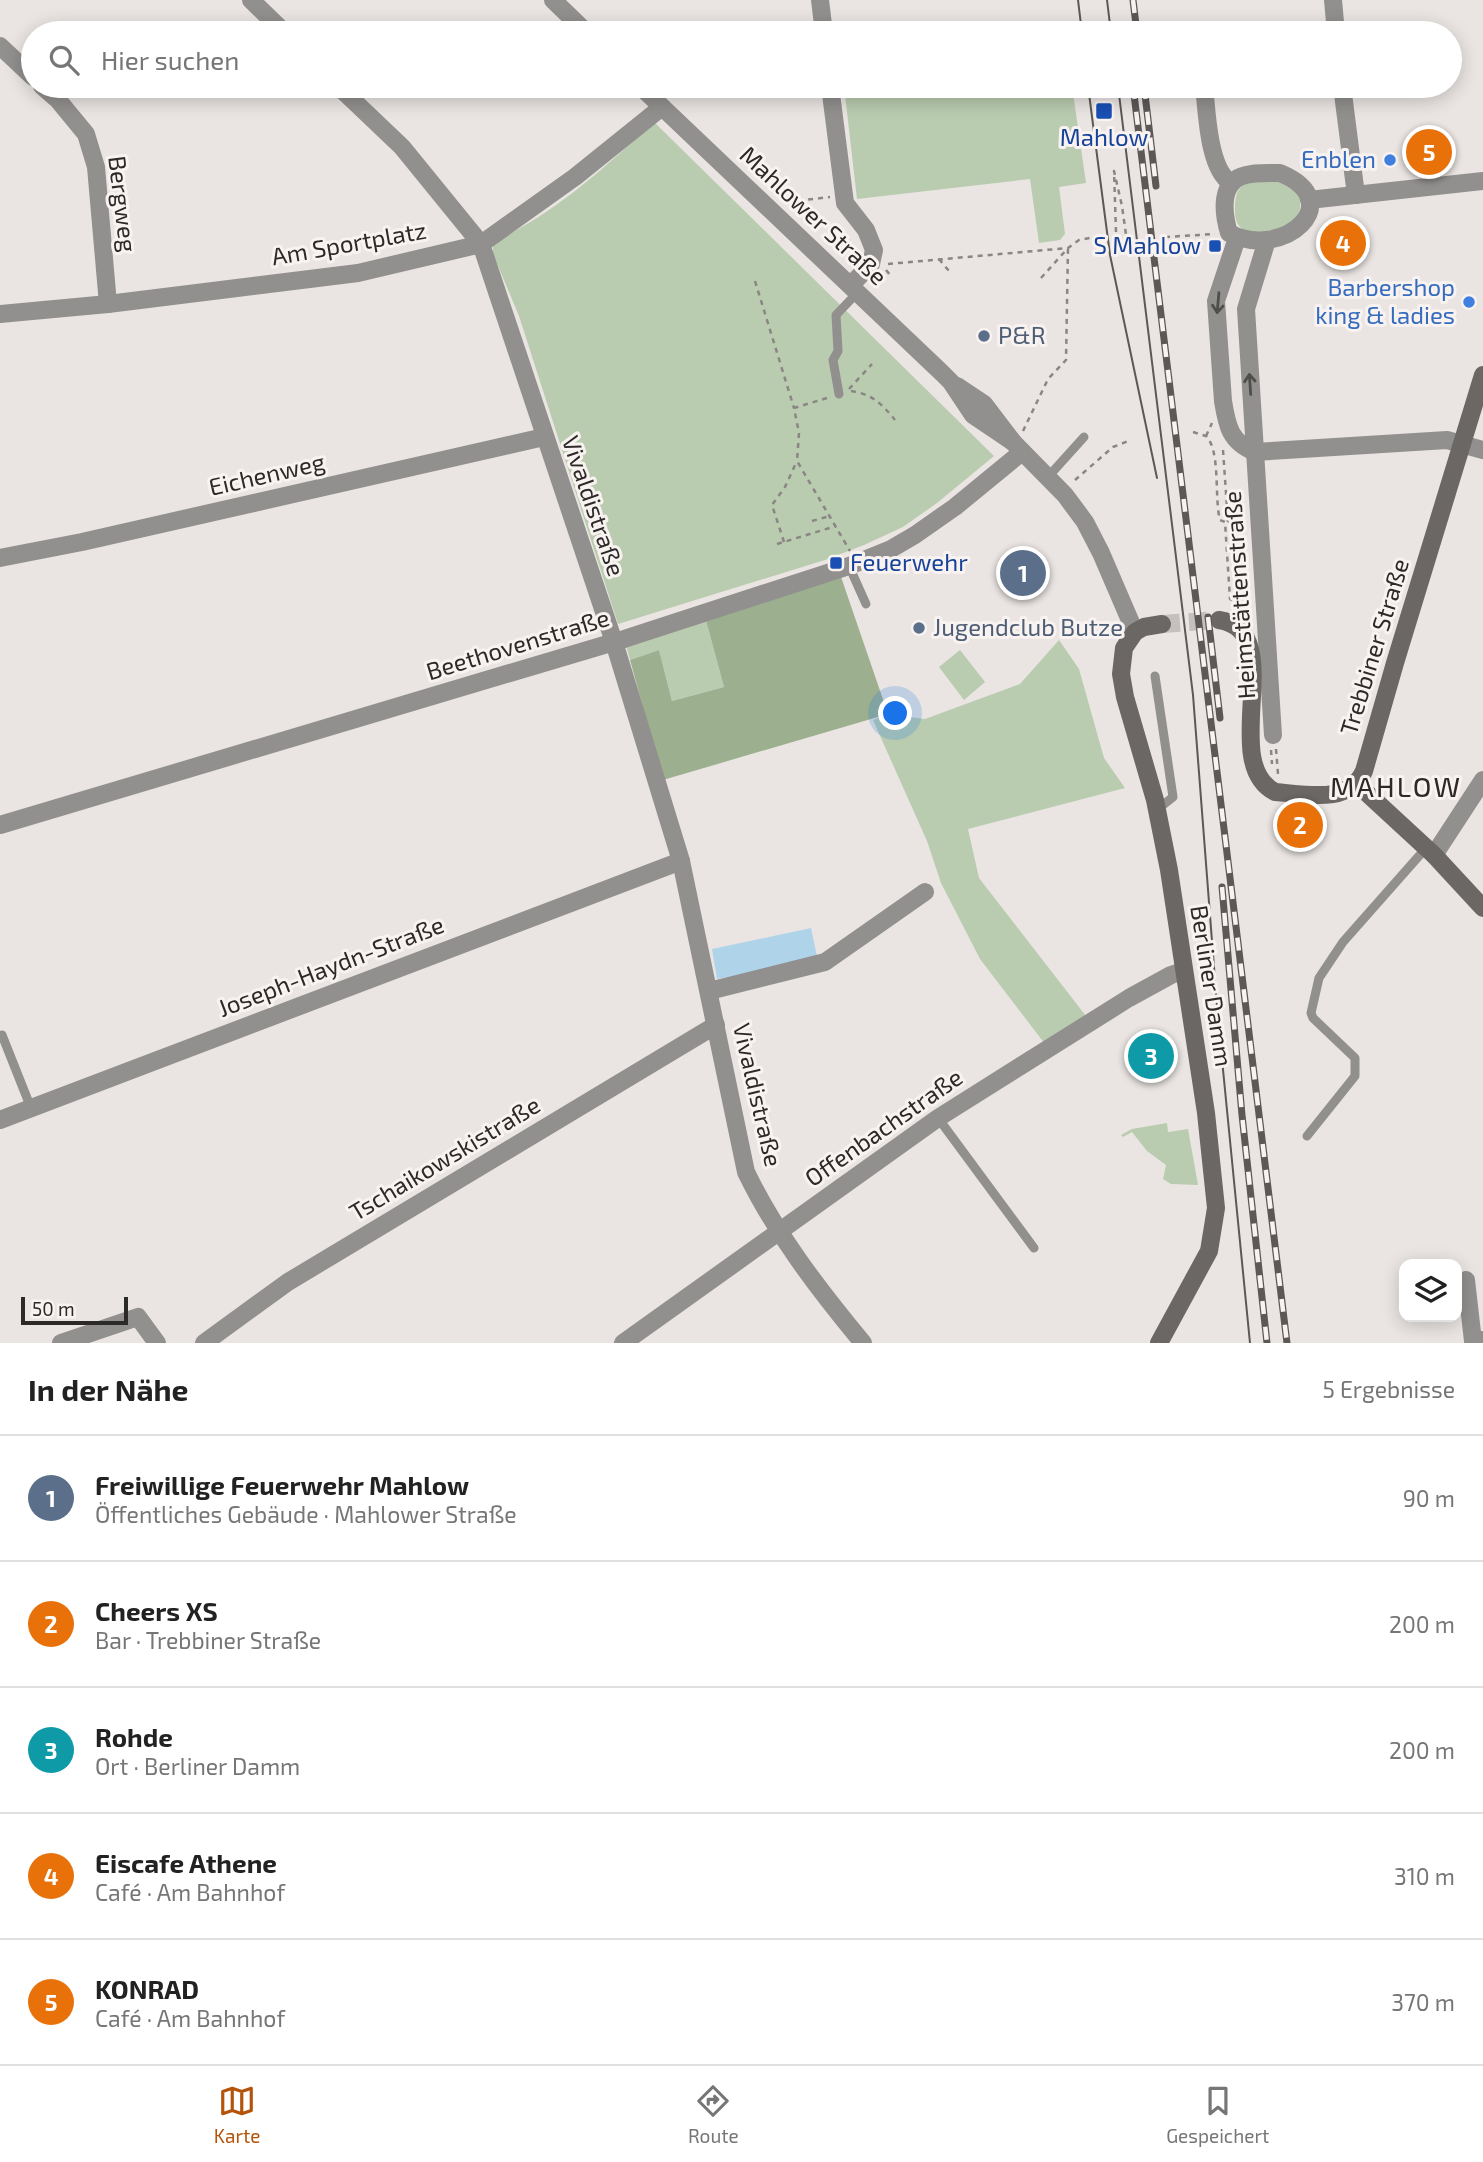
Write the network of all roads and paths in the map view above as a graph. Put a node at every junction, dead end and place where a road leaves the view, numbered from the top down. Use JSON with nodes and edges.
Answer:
{"nodes":[{"id":1,"x":251,"y":0,"type":"edge"},
{"id":2,"x":553,"y":0,"type":"edge"},
{"id":3,"x":820,"y":0,"type":"edge"},
{"id":4,"x":1333,"y":0,"type":"edge"},
{"id":5,"x":273,"y":21,"type":"edge"},
{"id":6,"x":575,"y":21,"type":"edge"},
{"id":7,"x":823,"y":21,"type":"edge"},
{"id":8,"x":1335,"y":21,"type":"edge"},
{"id":9,"x":0,"y":47,"type":"edge"},
{"id":10,"x":21,"y":66,"type":"edge"},
{"id":11,"x":60,"y":98,"type":"edge"},
{"id":12,"x":351,"y":98,"type":"edge"},
{"id":13,"x":653,"y":98,"type":"edge"},
{"id":14,"x":832,"y":98,"type":"edge"},
{"id":15,"x":1206,"y":98,"type":"edge"},
{"id":16,"x":1344,"y":98,"type":"edge"},
{"id":17,"x":58,"y":100,"type":"joint"},
{"id":18,"x":662,"y":107,"type":"junction"},
{"id":19,"x":1483,"y":181,"type":"edge"},
{"id":20,"x":1231,"y":183,"type":"junction"},
{"id":21,"x":1356,"y":195,"type":"junction"},
{"id":22,"x":1309,"y":200,"type":"junction"},
{"id":23,"x":836,"y":205,"type":"dead end"},
{"id":24,"x":785,"y":211,"type":"dead end"},
{"id":25,"x":1116,"y":232,"type":"dead end"},
{"id":26,"x":1206,"y":234,"type":"dead end"},
{"id":27,"x":1166,"y":237,"type":"dead end"},
{"id":28,"x":1237,"y":237,"type":"junction"},
{"id":29,"x":1105,"y":239,"type":"dead end"},
{"id":30,"x":1267,"y":240,"type":"junction"},
{"id":31,"x":481,"y":244,"type":"junction"},
{"id":32,"x":1118,"y":246,"type":"dead end"},
{"id":33,"x":1068,"y":248,"type":"junction"},
{"id":34,"x":939,"y":259,"type":"junction"},
{"id":35,"x":871,"y":264,"type":"junction"},
{"id":36,"x":949,"y":271,"type":"dead end"},
{"id":37,"x":1041,"y":278,"type":"dead end"},
{"id":38,"x":755,"y":281,"type":"dead end"},
{"id":39,"x":854,"y":289,"type":"junction"},
{"id":40,"x":108,"y":304,"type":"junction"},
{"id":41,"x":0,"y":314,"type":"edge"},
{"id":42,"x":872,"y":364,"type":"dead end"},
{"id":43,"x":1483,"y":374,"type":"edge"},
{"id":44,"x":839,"y":394,"type":"joint"},
{"id":45,"x":794,"y":408,"type":"junction"},
{"id":46,"x":895,"y":420,"type":"dead end"},
{"id":47,"x":1212,"y":422,"type":"dead end"},
{"id":48,"x":1193,"y":432,"type":"dead end"},
{"id":49,"x":1206,"y":436,"type":"junction"},
{"id":50,"x":544,"y":437,"type":"junction"},
{"id":51,"x":1084,"y":437,"type":"dead end"},
{"id":52,"x":1131,"y":440,"type":"dead end"},
{"id":53,"x":1222,"y":441,"type":"dead end"},
{"id":54,"x":1463,"y":444,"type":"junction"},
{"id":55,"x":1017,"y":447,"type":"junction"},
{"id":56,"x":1483,"y":450,"type":"edge"},
{"id":57,"x":1255,"y":452,"type":"junction"},
{"id":58,"x":797,"y":461,"type":"junction"},
{"id":59,"x":1048,"y":478,"type":"junction"},
{"id":60,"x":1075,"y":481,"type":"dead end"},
{"id":61,"x":830,"y":516,"type":"junction"},
{"id":62,"x":812,"y":521,"type":"dead end"},
{"id":63,"x":1228,"y":522,"type":"dead end"},
{"id":64,"x":836,"y":526,"type":"junction"},
{"id":65,"x":784,"y":542,"type":"junction"},
{"id":66,"x":777,"y":544,"type":"dead end"},
{"id":67,"x":0,"y":558,"type":"edge"},
{"id":68,"x":853,"y":564,"type":"junction"},
{"id":69,"x":866,"y":604,"type":"dead end"},
{"id":70,"x":1267,"y":618,"type":"junction"},
{"id":71,"x":1219,"y":620,"type":"tunnel mouth"},
{"id":72,"x":1162,"y":624,"type":"tunnel mouth"},
{"id":73,"x":1135,"y":632,"type":"junction"},
{"id":74,"x":614,"y":642,"type":"junction"},
{"id":75,"x":1155,"y":677,"type":"dead end"},
{"id":76,"x":1273,"y":735,"type":"joint"},
{"id":77,"x":1275,"y":779,"type":"dead end"},
{"id":78,"x":1483,"y":780,"type":"edge"},
{"id":79,"x":1357,"y":784,"type":"junction"},
{"id":80,"x":1156,"y":810,"type":"junction"},
{"id":81,"x":0,"y":825,"type":"edge"},
{"id":82,"x":1430,"y":852,"type":"junction"},
{"id":83,"x":681,"y":861,"type":"junction"},
{"id":84,"x":925,"y":892,"type":"dead end"},
{"id":85,"x":1483,"y":908,"type":"edge"},
{"id":86,"x":1183,"y":971,"type":"junction"},
{"id":87,"x":709,"y":991,"type":"junction"},
{"id":88,"x":716,"y":1025,"type":"junction"},
{"id":89,"x":2,"y":1035,"type":"dead end"},
{"id":90,"x":31,"y":1108,"type":"junction"},
{"id":91,"x":938,"y":1118,"type":"junction"},
{"id":92,"x":0,"y":1120,"type":"edge"},
{"id":93,"x":1307,"y":1136,"type":"dead end"},
{"id":94,"x":779,"y":1231,"type":"junction"},
{"id":95,"x":1034,"y":1248,"type":"dead end"},
{"id":96,"x":1466,"y":1280,"type":"dead end"},
{"id":97,"x":1476,"y":1341,"type":"edge"},
{"id":98,"x":61,"y":1343,"type":"edge"},
{"id":99,"x":157,"y":1343,"type":"edge"},
{"id":100,"x":204,"y":1343,"type":"edge"},
{"id":101,"x":623,"y":1343,"type":"edge"},
{"id":102,"x":863,"y":1343,"type":"edge"},
{"id":103,"x":1159,"y":1343,"type":"edge"}],
"edges":[{"from":1,"to":5,"type":"street"},
{"from":2,"to":6,"type":"street"},
{"from":3,"to":7,"type":"street"},
{"from":4,"to":8,"type":"street"},
{"from":9,"to":10,"type":"street"},
{"from":11,"to":17,"type":"lane"},
{"from":12,"to":31,"type":"street","name":"Vivaldistraße"},
{"from":13,"to":18,"type":"street","name":"Mahlower Straße"},
{"from":14,"to":35,"type":"street"},
{"from":15,"to":20,"type":"street"},
{"from":16,"to":21,"type":"street"},
{"from":17,"to":40,"type":"street","name":"Bergweg"},
{"from":18,"to":31,"type":"street","name":"Am Sportplatz"},
{"from":18,"to":39,"type":"street","name":"Mahlower Straße"},
{"from":19,"to":21,"type":"street"},
{"from":20,"to":22,"type":"street"},
{"from":20,"to":28,"type":"street"},
{"from":21,"to":22,"type":"street"},
{"from":22,"to":30,"type":"street"},
{"from":23,"to":24,"type":"path"},
{"from":25,"to":32,"type":"path"},
{"from":26,"to":27,"type":"path"},
{"from":28,"to":30,"type":"street"},
{"from":28,"to":57,"type":"street","one_way":true},
{"from":29,"to":33,"type":"path"},
{"from":57,"to":30,"type":"street","name":"Heimstättenstraße","one_way":true},
{"from":31,"to":40,"type":"street","name":"Am Sportplatz"},
{"from":31,"to":50,"type":"street","name":"Vivaldistraße"},
{"from":33,"to":34,"type":"path"},
{"from":33,"to":37,"type":"path"},
{"from":33,"to":55,"type":"path"},
{"from":34,"to":35,"type":"path"},
{"from":34,"to":36,"type":"path"},
{"from":35,"to":39,"type":"street"},
{"from":38,"to":45,"type":"path"},
{"from":39,"to":44,"type":"lane"},
{"from":39,"to":55,"type":"street","name":"Mahlower Straße"},
{"from":40,"to":41,"type":"street","name":"Am Sportplatz"},
{"from":42,"to":46,"type":"path"},
{"from":43,"to":54,"type":"main road","name":"Trebbiner Straße"},
{"from":44,"to":45,"type":"path"},
{"from":45,"to":58,"type":"path"},
{"from":47,"to":49,"type":"path"},
{"from":48,"to":49,"type":"path"},
{"from":49,"to":70,"type":"path"},
{"from":50,"to":67,"type":"street","name":"Eichenweg"},
{"from":50,"to":74,"type":"street","name":"Vivaldistraße"},
{"from":51,"to":59,"type":"lane"},
{"from":52,"to":60,"type":"path"},
{"from":53,"to":63,"type":"path"},
{"from":54,"to":56,"type":"street"},
{"from":54,"to":57,"type":"street"},
{"from":54,"to":79,"type":"main road","name":"Trebbiner Straße"},
{"from":55,"to":59,"type":"street","name":"Mahlower Straße"},
{"from":55,"to":68,"type":"street","name":"Beethovenstraße"},
{"from":57,"to":70,"type":"street","name":"Heimstättenstraße"},
{"from":58,"to":61,"type":"path"},
{"from":58,"to":65,"type":"path"},
{"from":59,"to":73,"type":"street","name":"Mahlower Straße"},
{"from":61,"to":62,"type":"path"},
{"from":61,"to":64,"type":"path"},
{"from":64,"to":65,"type":"path"},
{"from":64,"to":68,"type":"path"},
{"from":65,"to":66,"type":"path"},
{"from":68,"to":69,"type":"lane"},
{"from":68,"to":74,"type":"street","name":"Beethovenstraße"},
{"from":70,"to":76,"type":"street","name":"Heimstättenstraße"},
{"from":71,"to":79,"type":"main road"},
{"from":72,"to":73,"type":"main road"},
{"from":73,"to":80,"type":"main road","name":"Berliner Damm"},
{"from":74,"to":81,"type":"street","name":"Beethovenstraße"},
{"from":74,"to":83,"type":"street","name":"Vivaldistraße"},
{"from":75,"to":80,"type":"lane"},
{"from":76,"to":77,"type":"path"},
{"from":78,"to":82,"type":"street"},
{"from":79,"to":82,"type":"main road"},
{"from":80,"to":86,"type":"main road","name":"Berliner Damm"},
{"from":82,"to":85,"type":"main road"},
{"from":82,"to":93,"type":"lane"},
{"from":83,"to":87,"type":"street","name":"Vivaldistraße"},
{"from":83,"to":90,"type":"street","name":"Joseph-Haydn-Straße"},
{"from":84,"to":87,"type":"street"},
{"from":86,"to":91,"type":"street","name":"Offenbachstraße"},
{"from":86,"to":103,"type":"main road","name":"Berliner Damm"},
{"from":87,"to":88,"type":"street","name":"Vivaldistraße"},
{"from":88,"to":94,"type":"street","name":"Vivaldistraße"},
{"from":88,"to":100,"type":"street","name":"Tschaikowskistraße"},
{"from":89,"to":90,"type":"lane"},
{"from":90,"to":92,"type":"street","name":"Joseph-Haydn-Straße"},
{"from":91,"to":94,"type":"street","name":"Offenbachstraße"},
{"from":91,"to":95,"type":"lane"},
{"from":94,"to":101,"type":"street","name":"Offenbachstraße"},
{"from":94,"to":102,"type":"street","name":"Vivaldistraße"},
{"from":96,"to":97,"type":"street"},
{"from":98,"to":99,"type":"street"}]}
